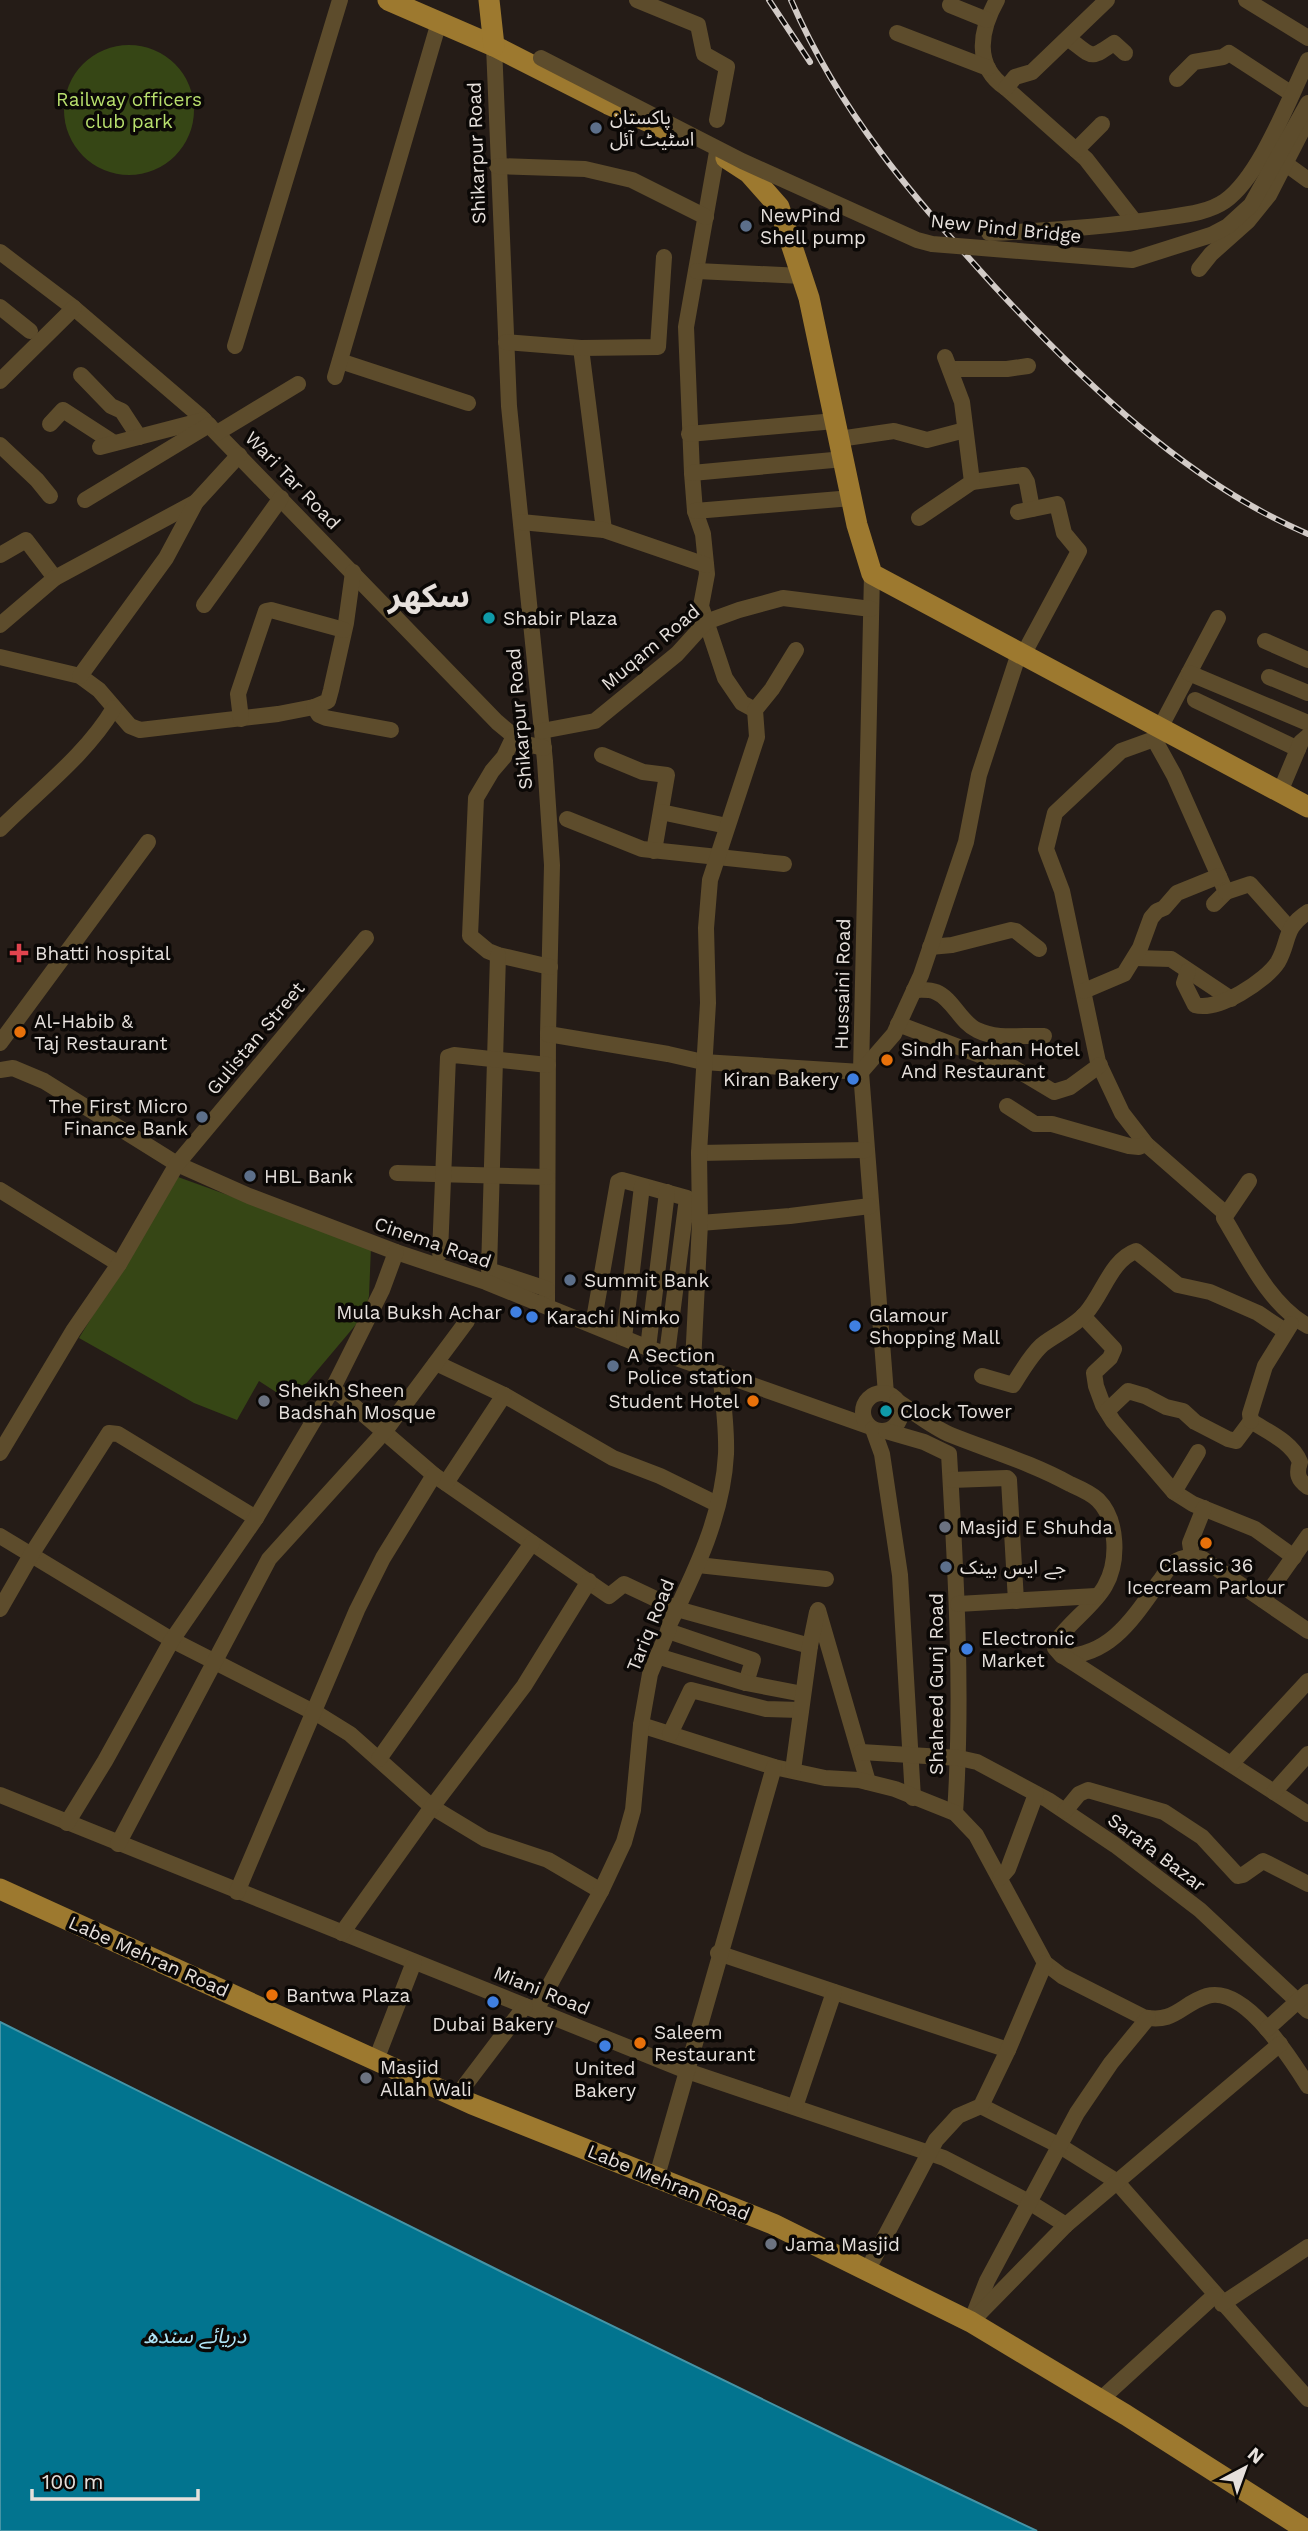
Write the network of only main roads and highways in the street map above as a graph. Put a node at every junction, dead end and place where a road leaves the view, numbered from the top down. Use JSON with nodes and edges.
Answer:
{"nodes":[{"id":1,"x":388,"y":0,"type":"edge"},
{"id":2,"x":489,"y":0,"type":"edge"},
{"id":3,"x":494,"y":46,"type":"junction"},
{"id":4,"x":1308,"y":807,"type":"edge"},
{"id":5,"x":0,"y":1889,"type":"edge"},
{"id":6,"x":1308,"y":2531,"type":"edge"}],
"edges":[{"from":1,"to":3,"type":"main road"},
{"from":2,"to":3,"type":"main road"},
{"from":3,"to":4,"type":"main road"},
{"from":5,"to":6,"type":"main road","name":"Labe Mehran Road"}]}
